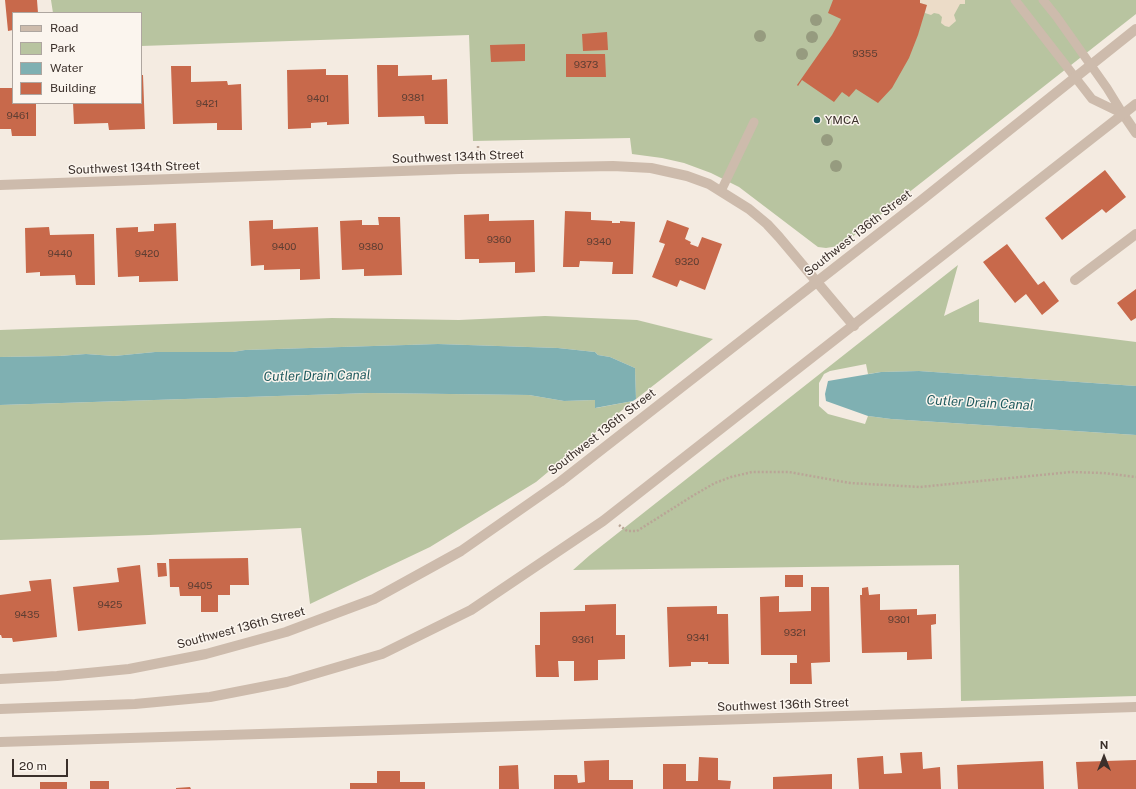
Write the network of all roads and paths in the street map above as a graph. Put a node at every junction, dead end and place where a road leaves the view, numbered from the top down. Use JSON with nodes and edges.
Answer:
{"nodes":[{"id":1,"x":1015,"y":0,"type":"edge"},
{"id":2,"x":1043,"y":0,"type":"edge"},
{"id":3,"x":1136,"y":29,"type":"edge"},
{"id":4,"x":1091,"y":65,"type":"junction"},
{"id":5,"x":1076,"y":78,"type":"junction"},
{"id":6,"x":1136,"y":104,"type":"edge"},
{"id":7,"x":1123,"y":114,"type":"junction"},
{"id":8,"x":754,"y":122,"type":"dead end"},
{"id":9,"x":1136,"y":133,"type":"edge"},
{"id":10,"x":478,"y":146,"type":"dead end"},
{"id":11,"x":478,"y":158,"type":"dead end"},
{"id":12,"x":0,"y":185,"type":"edge"},
{"id":13,"x":721,"y":191,"type":"junction"},
{"id":14,"x":1136,"y":234,"type":"edge"},
{"id":15,"x":1075,"y":280,"type":"dead end"},
{"id":16,"x":817,"y":281,"type":"junction"},
{"id":17,"x":854,"y":326,"type":"junction"},
{"id":18,"x":1136,"y":477,"type":"edge"},
{"id":19,"x":618,"y":525,"type":"dead end"},
{"id":20,"x":0,"y":679,"type":"edge"},
{"id":21,"x":1136,"y":706,"type":"edge"},
{"id":22,"x":0,"y":709,"type":"edge"},
{"id":23,"x":0,"y":742,"type":"edge"}],
"edges":[{"from":1,"to":5,"type":"lane"},
{"from":2,"to":4,"type":"lane"},
{"from":3,"to":4,"type":"street","name":"Southwest 136th Street"},
{"from":4,"to":5,"type":"street","name":"Southwest 136th Street"},
{"from":4,"to":7,"type":"lane"},
{"from":5,"to":7,"type":"lane"},
{"from":5,"to":16,"type":"street","name":"Southwest 136th Street"},
{"from":6,"to":7,"type":"street"},
{"from":7,"to":9,"type":"street"},
{"from":7,"to":17,"type":"street"},
{"from":8,"to":13,"type":"lane"},
{"from":10,"to":11,"type":"path"},
{"from":12,"to":13,"type":"street","name":"Southwest 134th Street"},
{"from":13,"to":16,"type":"street","name":"Southwest 134th Street"},
{"from":14,"to":15,"type":"street"},
{"from":16,"to":17,"type":"street","name":"Southwest 134th Street"},
{"from":16,"to":20,"type":"street","name":"Southwest 136th Street"},
{"from":17,"to":22,"type":"street"},
{"from":18,"to":19,"type":"path"},
{"from":21,"to":23,"type":"street","name":"Southwest 136th Street"}]}
